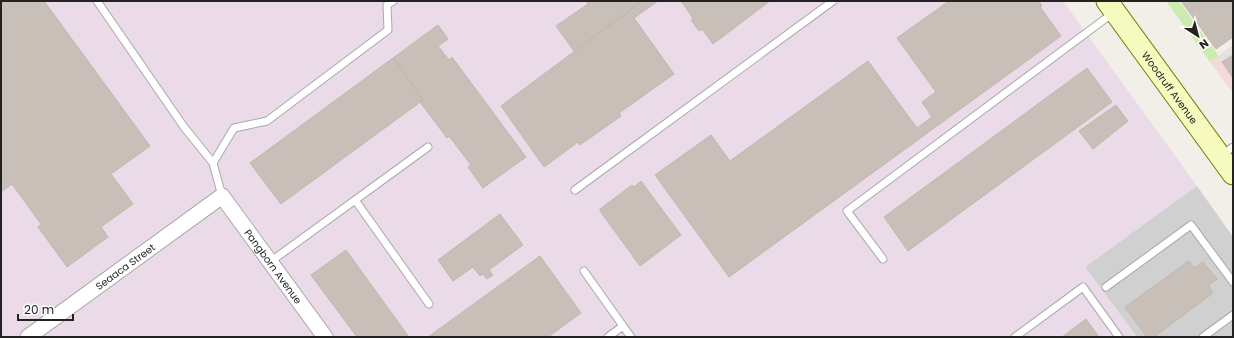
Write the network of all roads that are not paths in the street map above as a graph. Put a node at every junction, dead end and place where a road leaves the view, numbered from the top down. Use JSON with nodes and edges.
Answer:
{"nodes":[{"id":1,"x":97,"y":1,"type":"edge"},
{"id":2,"x":393,"y":1,"type":"edge"},
{"id":3,"x":833,"y":1,"type":"edge"},
{"id":4,"x":1111,"y":6,"type":"edge"},
{"id":5,"x":428,"y":147,"type":"dead end"},
{"id":6,"x":1227,"y":152,"type":"edge"},
{"id":7,"x":213,"y":163,"type":"junction"},
{"id":8,"x":1233,"y":174,"type":"edge"},
{"id":9,"x":575,"y":190,"type":"dead end"},
{"id":10,"x":222,"y":196,"type":"junction"},
{"id":11,"x":355,"y":200,"type":"junction"},
{"id":12,"x":883,"y":259,"type":"dead end"},
{"id":13,"x":270,"y":262,"type":"junction"},
{"id":14,"x":584,"y":271,"type":"dead end"},
{"id":15,"x":1233,"y":282,"type":"edge"},
{"id":16,"x":1106,"y":287,"type":"dead end"},
{"id":17,"x":429,"y":304,"type":"dead end"},
{"id":18,"x":1233,"y":315,"type":"edge"},
{"id":19,"x":623,"y":326,"type":"junction"},
{"id":20,"x":35,"y":335,"type":"edge"},
{"id":21,"x":325,"y":337,"type":"edge"},
{"id":22,"x":608,"y":337,"type":"edge"},
{"id":23,"x":631,"y":337,"type":"edge"},
{"id":24,"x":1015,"y":337,"type":"edge"},
{"id":25,"x":1119,"y":337,"type":"edge"},
{"id":26,"x":1203,"y":337,"type":"edge"}],
"edges":[{"from":1,"to":7,"type":"lane"},
{"from":2,"to":7,"type":"lane"},
{"from":3,"to":9,"type":"lane"},
{"from":4,"to":6,"type":"main road","name":"Woodruff Avenue"},
{"from":4,"to":12,"type":"lane"},
{"from":5,"to":11,"type":"lane"},
{"from":6,"to":8,"type":"main road","name":"Woodruff Avenue"},
{"from":7,"to":10,"type":"lane"},
{"from":10,"to":13,"type":"street","name":"Pangborn Avenue"},
{"from":10,"to":20,"type":"street","name":"Seaaca Street"},
{"from":11,"to":13,"type":"lane"},
{"from":11,"to":17,"type":"lane"},
{"from":13,"to":21,"type":"street","name":"Pangborn Avenue"},
{"from":14,"to":19,"type":"lane"},
{"from":15,"to":16,"type":"lane"},
{"from":18,"to":26,"type":"lane"},
{"from":19,"to":22,"type":"lane"},
{"from":19,"to":23,"type":"lane"},
{"from":24,"to":25,"type":"lane"}]}
